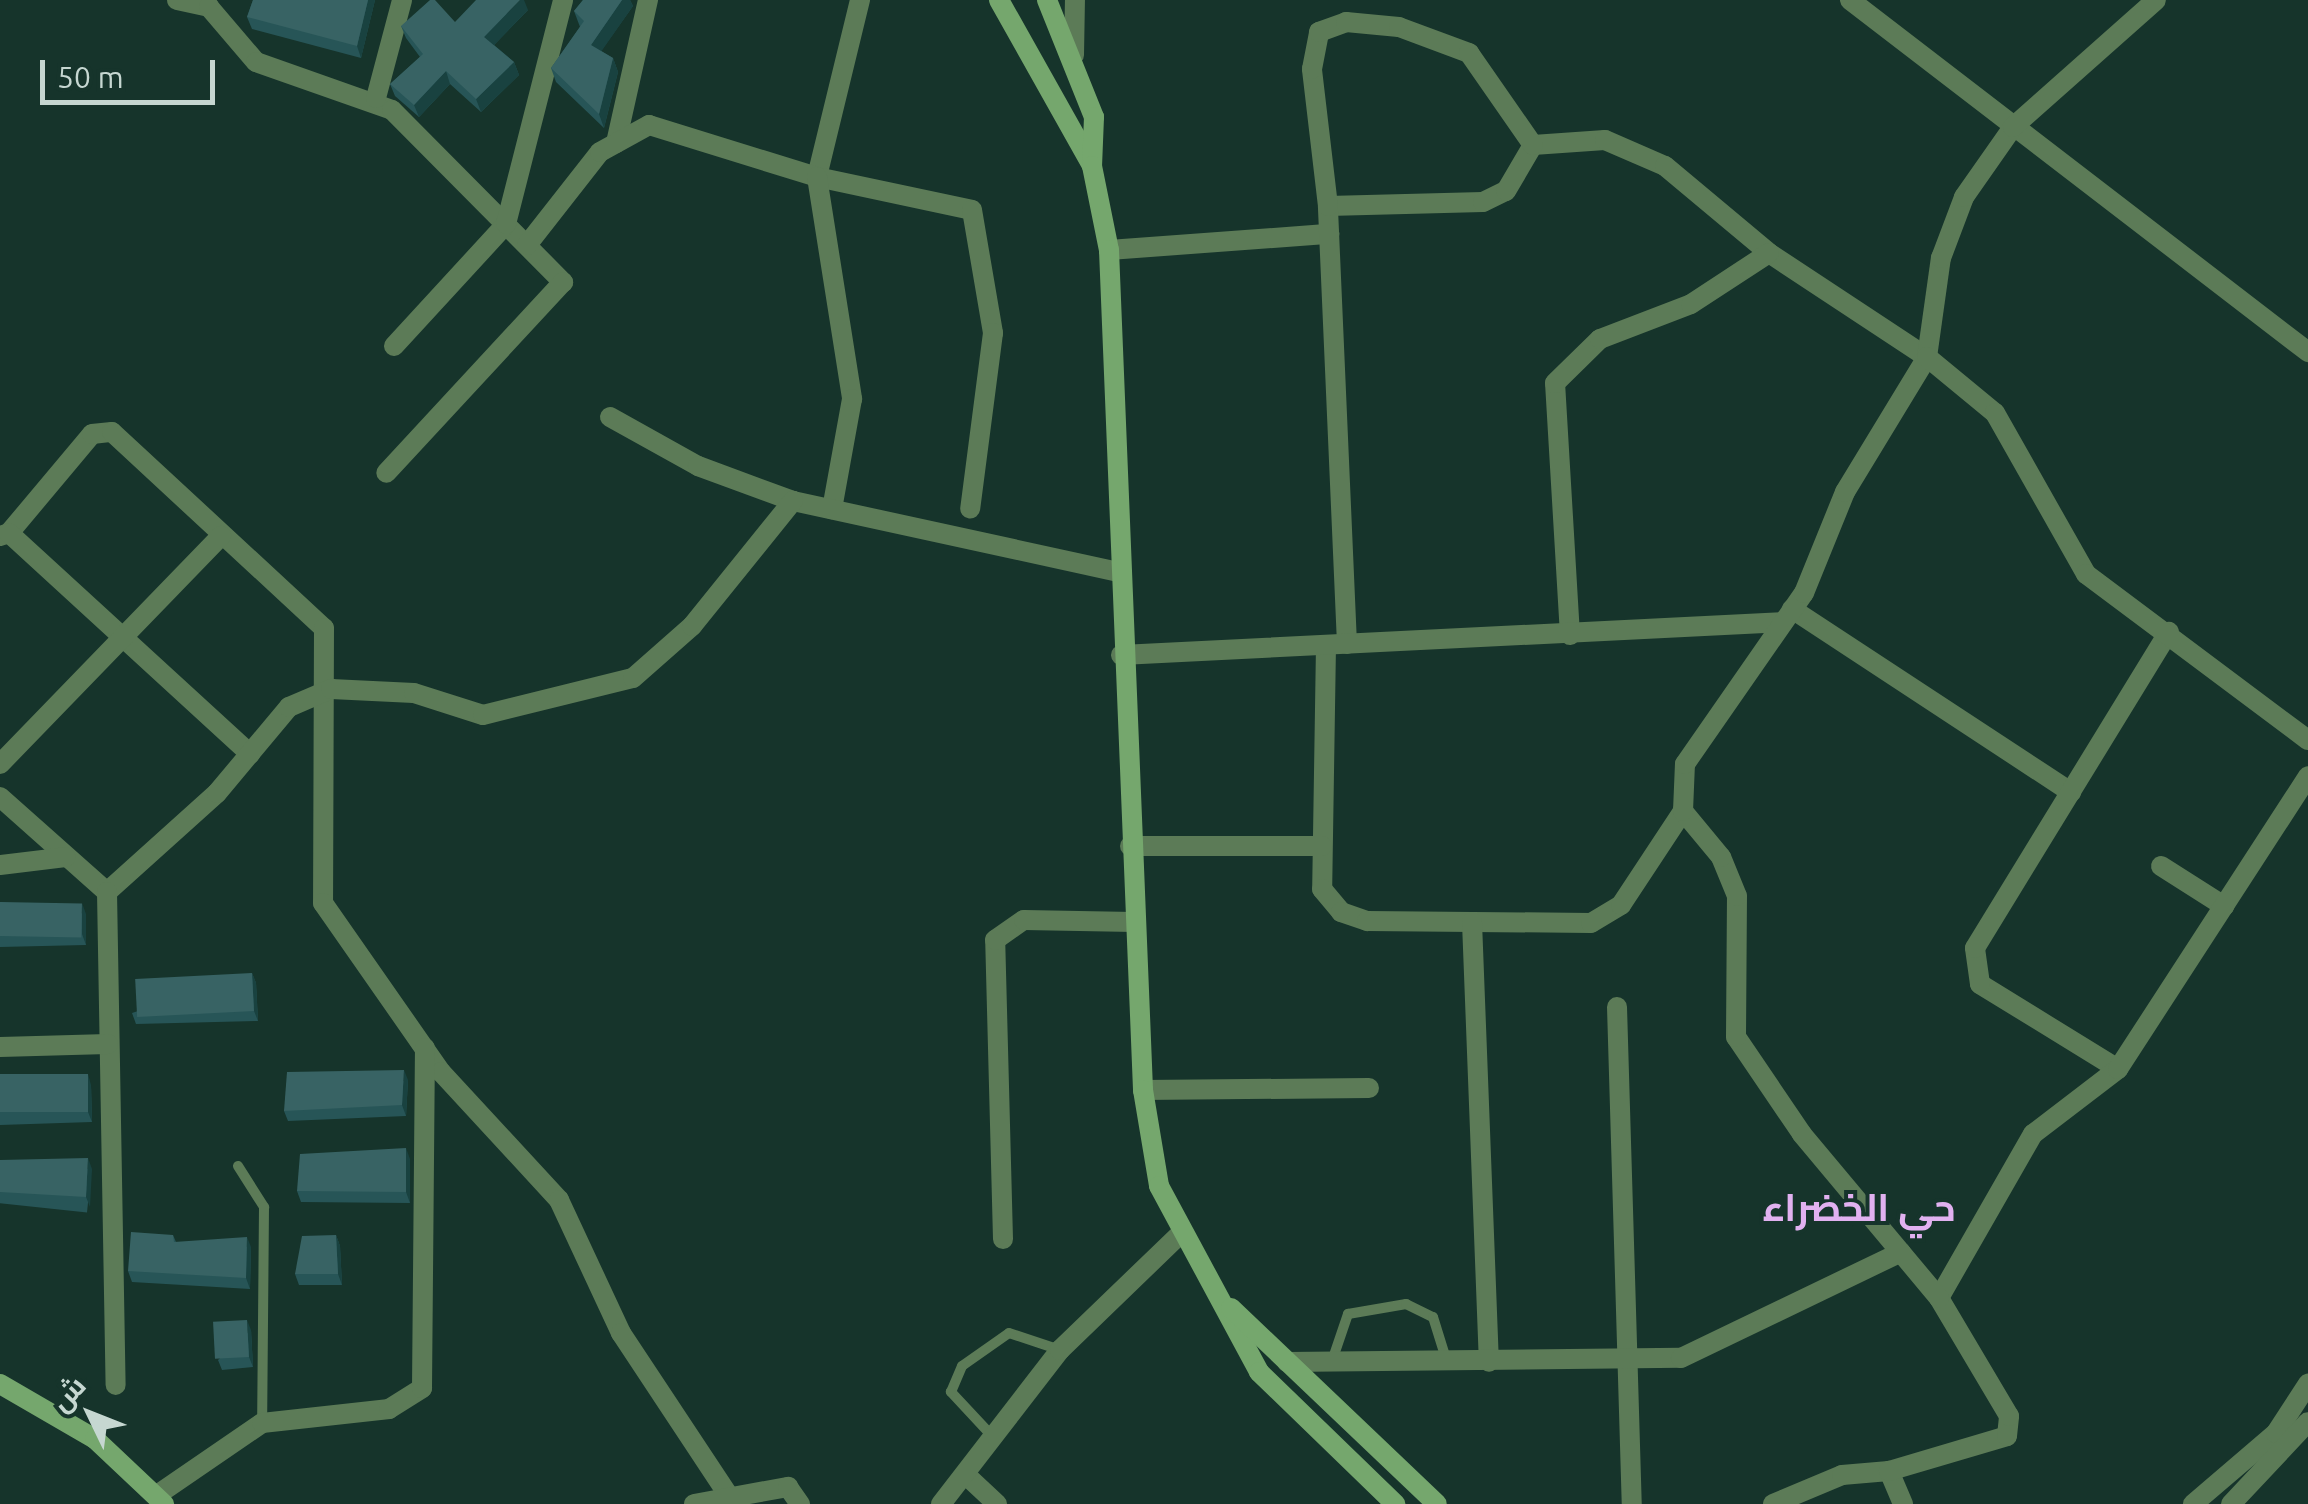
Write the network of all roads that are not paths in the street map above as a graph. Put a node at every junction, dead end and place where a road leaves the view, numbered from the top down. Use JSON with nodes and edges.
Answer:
{"nodes":[{"id":1,"x":177,"y":0,"type":"edge"},
{"id":2,"x":402,"y":0,"type":"edge"},
{"id":3,"x":563,"y":0,"type":"edge"},
{"id":4,"x":648,"y":0,"type":"edge"},
{"id":5,"x":860,"y":0,"type":"edge"},
{"id":6,"x":998,"y":0,"type":"edge"},
{"id":7,"x":1047,"y":0,"type":"edge"},
{"id":8,"x":1075,"y":0,"type":"edge"},
{"id":9,"x":1850,"y":0,"type":"edge"},
{"id":10,"x":2156,"y":0,"type":"edge"},
{"id":11,"x":1074,"y":55,"type":"junction"},
{"id":12,"x":376,"y":98,"type":"junction"},
{"id":13,"x":2013,"y":127,"type":"junction"},
{"id":14,"x":616,"y":143,"type":"junction"},
{"id":15,"x":1533,"y":145,"type":"junction"},
{"id":16,"x":1092,"y":166,"type":"junction"},
{"id":17,"x":817,"y":176,"type":"junction"},
{"id":18,"x":1328,"y":206,"type":"junction"},
{"id":19,"x":506,"y":224,"type":"junction"},
{"id":20,"x":1329,"y":234,"type":"junction"},
{"id":21,"x":527,"y":245,"type":"junction"},
{"id":22,"x":1109,"y":250,"type":"junction"},
{"id":23,"x":1770,"y":252,"type":"junction"},
{"id":24,"x":394,"y":346,"type":"dead end"},
{"id":25,"x":2308,"y":352,"type":"edge"},
{"id":26,"x":1928,"y":357,"type":"junction"},
{"id":27,"x":610,"y":417,"type":"dead end"},
{"id":28,"x":386,"y":473,"type":"dead end"},
{"id":29,"x":793,"y":501,"type":"junction"},
{"id":30,"x":832,"y":509,"type":"junction"},
{"id":31,"x":970,"y":509,"type":"dead end"},
{"id":32,"x":4,"y":534,"type":"edge"},
{"id":33,"x":221,"y":536,"type":"junction"},
{"id":34,"x":1118,"y":572,"type":"junction"},
{"id":35,"x":1788,"y":616,"type":"junction"},
{"id":36,"x":2168,"y":632,"type":"junction"},
{"id":37,"x":1570,"y":634,"type":"junction"},
{"id":38,"x":124,"y":638,"type":"junction"},
{"id":39,"x":1337,"y":645,"type":"junction"},
{"id":40,"x":1121,"y":655,"type":"junction"},
{"id":41,"x":331,"y":689,"type":"junction"},
{"id":42,"x":2308,"y":740,"type":"edge"},
{"id":43,"x":250,"y":754,"type":"junction"},
{"id":44,"x":0,"y":764,"type":"edge"},
{"id":45,"x":2308,"y":776,"type":"edge"},
{"id":46,"x":2071,"y":792,"type":"junction"},
{"id":47,"x":0,"y":797,"type":"edge"},
{"id":48,"x":1683,"y":811,"type":"junction"},
{"id":49,"x":1130,"y":846,"type":"junction"},
{"id":50,"x":1322,"y":846,"type":"junction"},
{"id":51,"x":66,"y":858,"type":"junction"},
{"id":52,"x":0,"y":865,"type":"edge"},
{"id":53,"x":2161,"y":866,"type":"dead end"},
{"id":54,"x":107,"y":892,"type":"junction"},
{"id":55,"x":2224,"y":906,"type":"junction"},
{"id":56,"x":1134,"y":922,"type":"junction"},
{"id":57,"x":1472,"y":922,"type":"junction"},
{"id":58,"x":1617,"y":1007,"type":"dead end"},
{"id":59,"x":108,"y":1044,"type":"junction"},
{"id":60,"x":0,"y":1047,"type":"edge"},
{"id":61,"x":424,"y":1048,"type":"junction"},
{"id":62,"x":2118,"y":1069,"type":"junction"},
{"id":63,"x":1370,"y":1088,"type":"dead end"},
{"id":64,"x":1143,"y":1090,"type":"junction"},
{"id":65,"x":238,"y":1166,"type":"dead end"},
{"id":66,"x":1178,"y":1236,"type":"junction"},
{"id":67,"x":1003,"y":1239,"type":"dead end"},
{"id":68,"x":1901,"y":1252,"type":"junction"},
{"id":69,"x":1215,"y":1293,"type":"junction"},
{"id":70,"x":1939,"y":1298,"type":"junction"},
{"id":71,"x":1060,"y":1350,"type":"junction"},
{"id":72,"x":1287,"y":1362,"type":"junction"},
{"id":73,"x":1332,"y":1362,"type":"junction"},
{"id":74,"x":1447,"y":1362,"type":"junction"},
{"id":75,"x":1489,"y":1362,"type":"junction"},
{"id":76,"x":1633,"y":1362,"type":"junction"},
{"id":77,"x":0,"y":1384,"type":"edge"},
{"id":78,"x":2308,"y":1384,"type":"edge"},
{"id":79,"x":116,"y":1385,"type":"dead end"},
{"id":80,"x":2308,"y":1422,"type":"edge"},
{"id":81,"x":262,"y":1423,"type":"junction"},
{"id":82,"x":994,"y":1438,"type":"junction"},
{"id":83,"x":2299,"y":1448,"type":"edge"},
{"id":84,"x":1889,"y":1470,"type":"junction"},
{"id":85,"x":967,"y":1476,"type":"junction"},
{"id":86,"x":727,"y":1492,"type":"junction"},
{"id":87,"x":160,"y":1500,"type":"edge"},
{"id":88,"x":694,"y":1504,"type":"edge"},
{"id":89,"x":800,"y":1504,"type":"edge"},
{"id":90,"x":942,"y":1504,"type":"edge"},
{"id":91,"x":997,"y":1504,"type":"edge"},
{"id":92,"x":1395,"y":1504,"type":"edge"},
{"id":93,"x":1437,"y":1504,"type":"edge"},
{"id":94,"x":1632,"y":1504,"type":"edge"},
{"id":95,"x":1773,"y":1504,"type":"edge"},
{"id":96,"x":1903,"y":1504,"type":"edge"},
{"id":97,"x":2192,"y":1504,"type":"edge"},
{"id":98,"x":2231,"y":1504,"type":"edge"}],
"edges":[{"from":1,"to":12,"type":"street"},
{"from":2,"to":12,"type":"street"},
{"from":3,"to":19,"type":"street"},
{"from":4,"to":14,"type":"street"},
{"from":5,"to":17,"type":"street"},
{"from":6,"to":16,"type":"street"},
{"from":7,"to":11,"type":"street"},
{"from":8,"to":11,"type":"street"},
{"from":9,"to":13,"type":"street"},
{"from":10,"to":13,"type":"street"},
{"from":11,"to":16,"type":"street"},
{"from":12,"to":19,"type":"street"},
{"from":13,"to":25,"type":"street"},
{"from":13,"to":26,"type":"street"},
{"from":14,"to":17,"type":"street"},
{"from":14,"to":21,"type":"street"},
{"from":15,"to":18,"type":"street"},
{"from":15,"to":18,"type":"street"},
{"from":15,"to":23,"type":"street"},
{"from":16,"to":22,"type":"street"},
{"from":17,"to":30,"type":"street"},
{"from":17,"to":31,"type":"street"},
{"from":18,"to":20,"type":"street"},
{"from":19,"to":21,"type":"street"},
{"from":19,"to":24,"type":"street"},
{"from":20,"to":22,"type":"street"},
{"from":20,"to":39,"type":"street"},
{"from":21,"to":28,"type":"street"},
{"from":22,"to":34,"type":"street"},
{"from":23,"to":26,"type":"street"},
{"from":23,"to":37,"type":"street"},
{"from":26,"to":35,"type":"street"},
{"from":26,"to":36,"type":"street"},
{"from":27,"to":29,"type":"street"},
{"from":29,"to":30,"type":"street"},
{"from":29,"to":41,"type":"street"},
{"from":30,"to":34,"type":"street"},
{"from":32,"to":33,"type":"street"},
{"from":32,"to":38,"type":"street"},
{"from":33,"to":38,"type":"street"},
{"from":33,"to":41,"type":"street"},
{"from":34,"to":40,"type":"street"},
{"from":35,"to":37,"type":"street"},
{"from":35,"to":46,"type":"street"},
{"from":35,"to":48,"type":"street"},
{"from":36,"to":42,"type":"street"},
{"from":36,"to":46,"type":"street"},
{"from":37,"to":39,"type":"street"},
{"from":38,"to":43,"type":"street"},
{"from":38,"to":44,"type":"street"},
{"from":39,"to":40,"type":"street"},
{"from":39,"to":50,"type":"street"},
{"from":40,"to":49,"type":"street"},
{"from":41,"to":43,"type":"street"},
{"from":41,"to":61,"type":"street"},
{"from":43,"to":54,"type":"street"},
{"from":45,"to":55,"type":"street"},
{"from":46,"to":62,"type":"street"},
{"from":47,"to":51,"type":"street"},
{"from":48,"to":57,"type":"street"},
{"from":48,"to":68,"type":"street"},
{"from":49,"to":50,"type":"street"},
{"from":49,"to":56,"type":"street"},
{"from":50,"to":57,"type":"street"},
{"from":51,"to":52,"type":"street"},
{"from":51,"to":54,"type":"street"},
{"from":53,"to":55,"type":"street"},
{"from":54,"to":59,"type":"street"},
{"from":55,"to":62,"type":"street"},
{"from":56,"to":64,"type":"street"},
{"from":56,"to":67,"type":"street"},
{"from":57,"to":75,"type":"street"},
{"from":58,"to":76,"type":"street"},
{"from":59,"to":60,"type":"street"},
{"from":59,"to":79,"type":"street"},
{"from":61,"to":81,"type":"street"},
{"from":61,"to":86,"type":"street"},
{"from":62,"to":70,"type":"street"},
{"from":63,"to":64,"type":"street"},
{"from":64,"to":66,"type":"street"},
{"from":65,"to":81,"type":"lane"},
{"from":66,"to":69,"type":"street"},
{"from":66,"to":71,"type":"street"},
{"from":68,"to":70,"type":"street"},
{"from":68,"to":76,"type":"street"},
{"from":69,"to":72,"type":"street"},
{"from":69,"to":92,"type":"street"},
{"from":70,"to":84,"type":"street"},
{"from":71,"to":82,"type":"street"},
{"from":71,"to":82,"type":"lane"},
{"from":72,"to":73,"type":"street"},
{"from":72,"to":93,"type":"street"},
{"from":73,"to":74,"type":"street"},
{"from":73,"to":74,"type":"lane"},
{"from":74,"to":75,"type":"street"},
{"from":75,"to":76,"type":"street"},
{"from":76,"to":94,"type":"street"},
{"from":77,"to":87,"type":"street"},
{"from":78,"to":97,"type":"street"},
{"from":80,"to":83,"type":"street"},
{"from":81,"to":87,"type":"street"},
{"from":82,"to":85,"type":"street"},
{"from":83,"to":98,"type":"street"},
{"from":84,"to":95,"type":"street"},
{"from":84,"to":96,"type":"street"},
{"from":85,"to":90,"type":"street"},
{"from":85,"to":91,"type":"street"},
{"from":86,"to":88,"type":"street"},
{"from":86,"to":89,"type":"street"}]}
